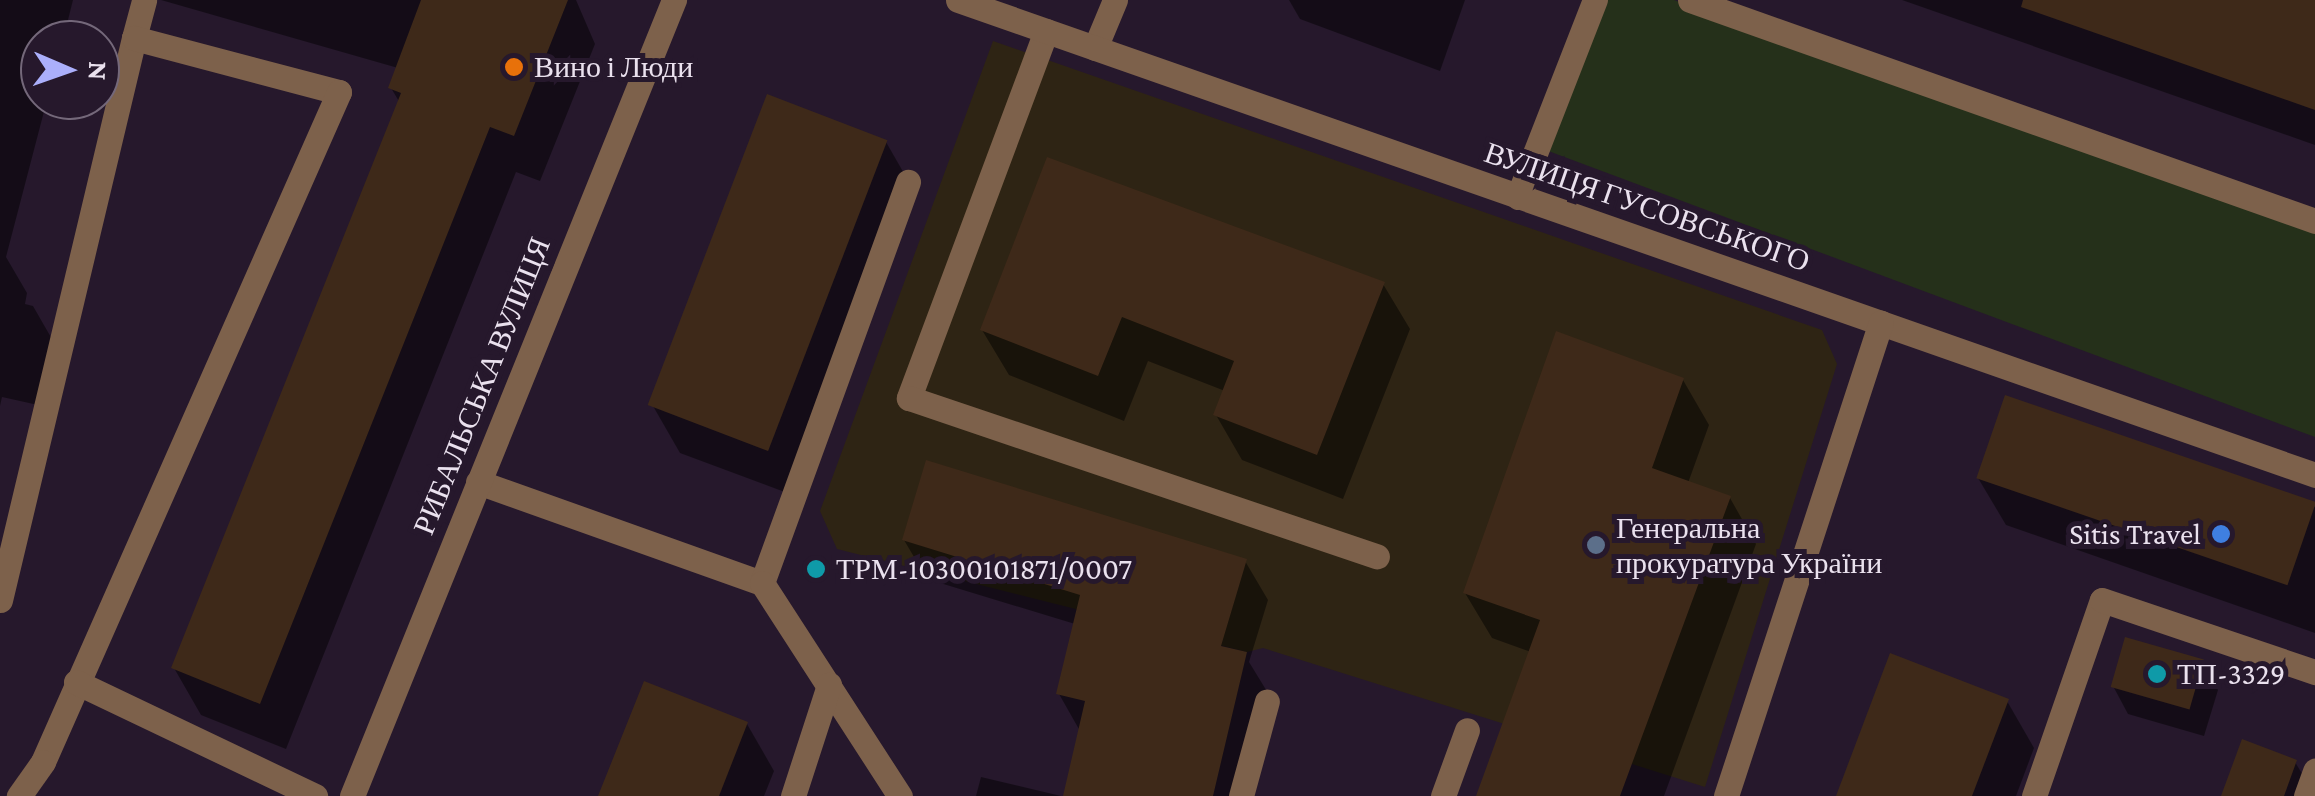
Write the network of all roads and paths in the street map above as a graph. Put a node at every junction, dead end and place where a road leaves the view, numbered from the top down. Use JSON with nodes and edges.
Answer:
{"nodes":[{"id":1,"x":144,"y":0,"type":"edge"},
{"id":2,"x":674,"y":0,"type":"edge"},
{"id":3,"x":958,"y":0,"type":"edge"},
{"id":4,"x":1115,"y":0,"type":"edge"},
{"id":5,"x":1595,"y":0,"type":"edge"},
{"id":6,"x":1690,"y":0,"type":"edge"},
{"id":7,"x":1046,"y":31,"type":"junction"},
{"id":8,"x":134,"y":38,"type":"junction"},
{"id":9,"x":1095,"y":48,"type":"junction"},
{"id":10,"x":908,"y":182,"type":"dead end"},
{"id":11,"x":1518,"y":196,"type":"junction"},
{"id":12,"x":2315,"y":221,"type":"edge"},
{"id":13,"x":1880,"y":323,"type":"junction"},
{"id":14,"x":2315,"y":475,"type":"edge"},
{"id":15,"x":478,"y":482,"type":"junction"},
{"id":16,"x":1376,"y":556,"type":"dead end"},
{"id":17,"x":762,"y":583,"type":"junction"},
{"id":18,"x":0,"y":600,"type":"edge"},
{"id":19,"x":2315,"y":672,"type":"edge"},
{"id":20,"x":76,"y":682,"type":"junction"},
{"id":21,"x":829,"y":685,"type":"junction"},
{"id":22,"x":1267,"y":701,"type":"dead end"},
{"id":23,"x":1467,"y":730,"type":"dead end"},
{"id":24,"x":2315,"y":771,"type":"edge"},
{"id":25,"x":19,"y":796,"type":"edge"},
{"id":26,"x":315,"y":796,"type":"edge"},
{"id":27,"x":352,"y":796,"type":"edge"},
{"id":28,"x":793,"y":796,"type":"edge"},
{"id":29,"x":900,"y":796,"type":"edge"},
{"id":30,"x":1241,"y":796,"type":"edge"},
{"id":31,"x":1442,"y":796,"type":"edge"},
{"id":32,"x":1726,"y":796,"type":"edge"},
{"id":33,"x":2034,"y":796,"type":"edge"},
{"id":34,"x":2306,"y":796,"type":"edge"}],
"edges":[{"from":1,"to":8,"type":"street"},
{"from":2,"to":15,"type":"street","name":"РИБАЛЬСЬКА ВУЛИЦЯ"},
{"from":3,"to":7,"type":"street","name":"ВУЛИЦЯ ГУСОВСЬКОГО"},
{"from":4,"to":9,"type":"street"},
{"from":5,"to":11,"type":"street"},
{"from":6,"to":12,"type":"street"},
{"from":7,"to":9,"type":"street","name":"ВУЛИЦЯ ГУСОВСЬКОГО"},
{"from":7,"to":16,"type":"street"},
{"from":8,"to":18,"type":"street"},
{"from":8,"to":20,"type":"street"},
{"from":9,"to":11,"type":"street","name":"ВУЛИЦЯ ГУСОВСЬКОГО"},
{"from":10,"to":17,"type":"street"},
{"from":11,"to":13,"type":"street","name":"ВУЛИЦЯ ГУСОВСЬКОГО"},
{"from":13,"to":14,"type":"street","name":"ВУЛИЦЯ ГУСОВСЬКОГО"},
{"from":13,"to":32,"type":"street"},
{"from":15,"to":17,"type":"street"},
{"from":15,"to":27,"type":"street","name":"РИБАЛЬСЬКА ВУЛИЦЯ"},
{"from":17,"to":21,"type":"street"},
{"from":19,"to":33,"type":"street"},
{"from":20,"to":25,"type":"street"},
{"from":20,"to":26,"type":"street"},
{"from":21,"to":28,"type":"street"},
{"from":21,"to":29,"type":"street"},
{"from":22,"to":30,"type":"street"},
{"from":23,"to":31,"type":"street"},
{"from":24,"to":34,"type":"street"}]}
